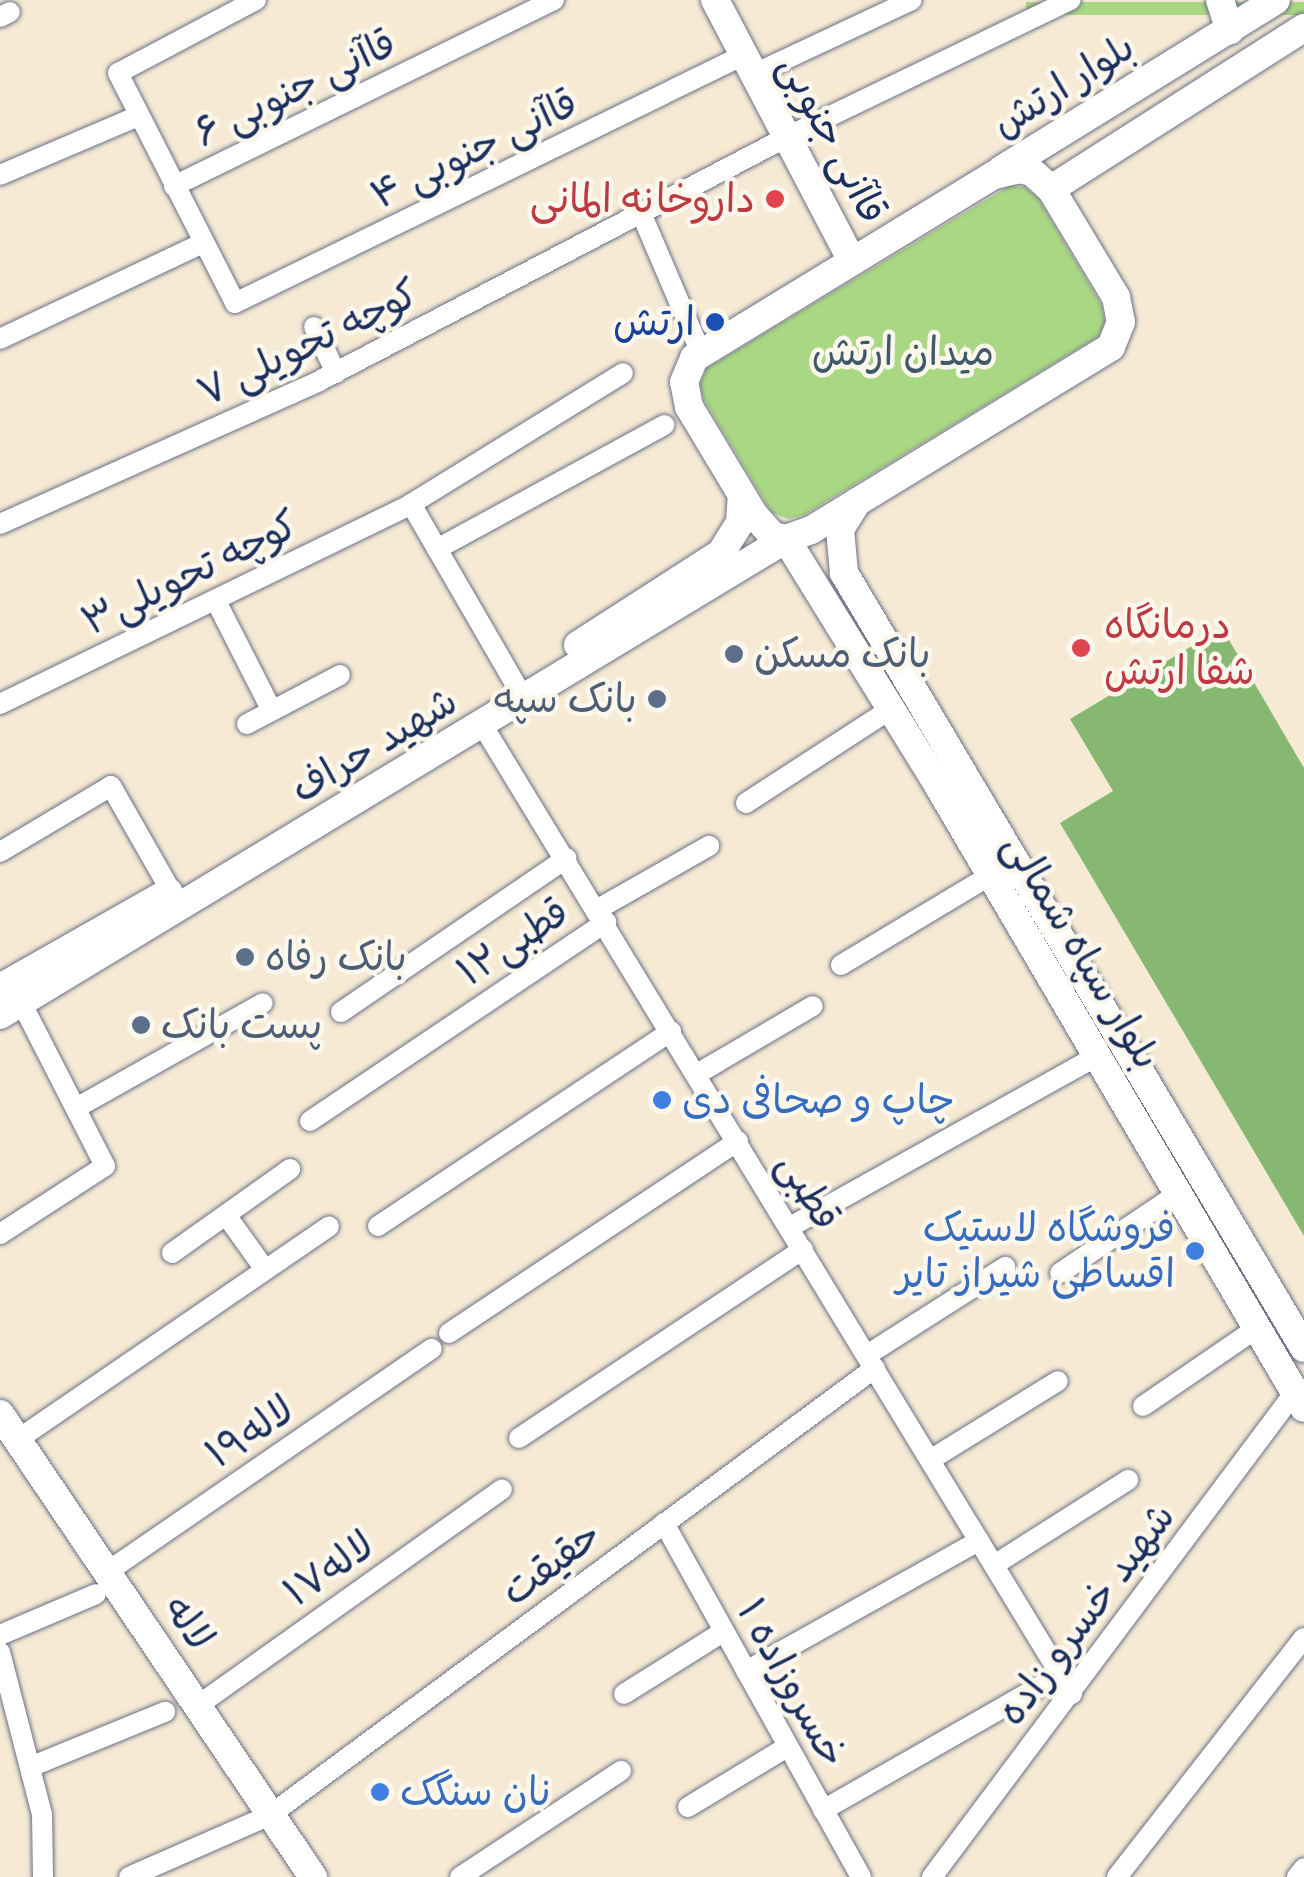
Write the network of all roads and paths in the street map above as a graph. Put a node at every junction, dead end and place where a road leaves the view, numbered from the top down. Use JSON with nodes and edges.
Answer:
{"nodes":[{"id":1,"x":256,"y":0,"type":"edge"},
{"id":2,"x":554,"y":0,"type":"edge"},
{"id":3,"x":715,"y":0,"type":"edge"},
{"id":4,"x":912,"y":0,"type":"edge"},
{"id":5,"x":1071,"y":0,"type":"edge"},
{"id":6,"x":1220,"y":0,"type":"edge"},
{"id":7,"x":1276,"y":0,"type":"edge"},
{"id":8,"x":1304,"y":28,"type":"edge"},
{"id":9,"x":1230,"y":30,"type":"junction"},
{"id":10,"x":749,"y":64,"type":"junction"},
{"id":11,"x":138,"y":116,"type":"junction"},
{"id":12,"x":787,"y":138,"type":"junction"},
{"id":13,"x":994,"y":174,"type":"junction"},
{"id":14,"x":0,"y":175,"type":"edge"},
{"id":15,"x":174,"y":186,"type":"junction"},
{"id":16,"x":1051,"y":189,"type":"junction"},
{"id":17,"x":641,"y":213,"type":"junction"},
{"id":18,"x":203,"y":243,"type":"junction"},
{"id":19,"x":852,"y":261,"type":"junction"},
{"id":20,"x":314,"y":327,"type":"dead end"},
{"id":21,"x":0,"y":339,"type":"edge"},
{"id":22,"x":700,"y":352,"type":"junction"},
{"id":23,"x":336,"y":372,"type":"junction"},
{"id":24,"x":623,"y":373,"type":"dead end"},
{"id":25,"x":664,"y":425,"type":"dead end"},
{"id":26,"x":742,"y":495,"type":"junction"},
{"id":27,"x":857,"y":502,"type":"junction"},
{"id":28,"x":410,"y":504,"type":"junction"},
{"id":29,"x":0,"y":524,"type":"edge"},
{"id":30,"x":786,"y":539,"type":"junction"},
{"id":31,"x":436,"y":549,"type":"junction"},
{"id":32,"x":844,"y":573,"type":"junction"},
{"id":33,"x":818,"y":589,"type":"junction"},
{"id":34,"x":216,"y":601,"type":"junction"},
{"id":35,"x":665,"y":601,"type":"junction"},
{"id":36,"x":340,"y":675,"type":"dead end"},
{"id":37,"x":516,"y":685,"type":"junction"},
{"id":38,"x":0,"y":704,"type":"edge"},
{"id":39,"x":888,"y":710,"type":"junction"},
{"id":40,"x":272,"y":711,"type":"junction"},
{"id":41,"x":247,"y":724,"type":"dead end"},
{"id":42,"x":484,"y":726,"type":"junction"},
{"id":43,"x":746,"y":803,"type":"dead end"},
{"id":44,"x":710,"y":846,"type":"dead end"},
{"id":45,"x":0,"y":852,"type":"edge"},
{"id":46,"x":566,"y":858,"type":"junction"},
{"id":47,"x":990,"y":876,"type":"junction"},
{"id":48,"x":171,"y":891,"type":"junction"},
{"id":49,"x":602,"y":916,"type":"junction"},
{"id":50,"x":842,"y":966,"type":"dead end"},
{"id":51,"x":1066,"y":975,"type":"junction"},
{"id":52,"x":7,"y":1002,"type":"edge"},
{"id":53,"x":263,"y":1003,"type":"dead end"},
{"id":54,"x":813,"y":1006,"type":"dead end"},
{"id":55,"x":341,"y":1012,"type":"dead end"},
{"id":56,"x":671,"y":1031,"type":"junction"},
{"id":57,"x":1097,"y":1056,"type":"junction"},
{"id":58,"x":697,"y":1074,"type":"junction"},
{"id":59,"x":76,"y":1108,"type":"junction"},
{"id":60,"x":310,"y":1122,"type":"dead end"},
{"id":61,"x":738,"y":1141,"type":"junction"},
{"id":62,"x":290,"y":1169,"type":"dead end"},
{"id":63,"x":1179,"y":1193,"type":"junction"},
{"id":64,"x":226,"y":1214,"type":"junction"},
{"id":65,"x":329,"y":1226,"type":"dead end"},
{"id":66,"x":378,"y":1226,"type":"dead end"},
{"id":67,"x":790,"y":1227,"type":"junction"},
{"id":68,"x":0,"y":1234,"type":"edge"},
{"id":69,"x":803,"y":1249,"type":"junction"},
{"id":70,"x":172,"y":1252,"type":"dead end"},
{"id":71,"x":1004,"y":1266,"type":"dead end"},
{"id":72,"x":264,"y":1268,"type":"junction"},
{"id":73,"x":1060,"y":1273,"type":"dead end"},
{"id":74,"x":1257,"y":1328,"type":"junction"},
{"id":75,"x":449,"y":1333,"type":"dead end"},
{"id":76,"x":1304,"y":1348,"type":"edge"},
{"id":77,"x":432,"y":1349,"type":"dead end"},
{"id":78,"x":871,"y":1362,"type":"junction"},
{"id":79,"x":1058,"y":1382,"type":"dead end"},
{"id":80,"x":1299,"y":1400,"type":"edge"},
{"id":81,"x":1143,"y":1406,"type":"dead end"},
{"id":82,"x":0,"y":1414,"type":"edge"},
{"id":83,"x":519,"y":1438,"type":"dead end"},
{"id":84,"x":17,"y":1440,"type":"junction"},
{"id":85,"x":930,"y":1460,"type":"junction"},
{"id":86,"x":1128,"y":1480,"type":"dead end"},
{"id":87,"x":502,"y":1489,"type":"dead end"},
{"id":88,"x":664,"y":1523,"type":"junction"},
{"id":89,"x":979,"y":1540,"type":"junction"},
{"id":90,"x":994,"y":1565,"type":"junction"},
{"id":91,"x":101,"y":1583,"type":"junction"},
{"id":92,"x":723,"y":1632,"type":"junction"},
{"id":93,"x":0,"y":1634,"type":"edge"},
{"id":94,"x":1304,"y":1638,"type":"edge"},
{"id":95,"x":0,"y":1652,"type":"edge"},
{"id":96,"x":746,"y":1671,"type":"junction"},
{"id":97,"x":1060,"y":1675,"type":"junction"},
{"id":98,"x":3,"y":1679,"type":"edge"},
{"id":99,"x":624,"y":1694,"type":"dead end"},
{"id":100,"x":1072,"y":1694,"type":"junction"},
{"id":101,"x":197,"y":1706,"type":"junction"},
{"id":102,"x":165,"y":1712,"type":"dead end"},
{"id":103,"x":787,"y":1747,"type":"junction"},
{"id":104,"x":30,"y":1767,"type":"junction"},
{"id":105,"x":621,"y":1771,"type":"dead end"},
{"id":106,"x":688,"y":1807,"type":"dead end"},
{"id":107,"x":823,"y":1810,"type":"junction"},
{"id":108,"x":270,"y":1814,"type":"junction"},
{"id":109,"x":1304,"y":1868,"type":"edge"},
{"id":110,"x":855,"y":1875,"type":"edge"},
{"id":111,"x":43,"y":1877,"type":"edge"},
{"id":112,"x":129,"y":1877,"type":"edge"},
{"id":113,"x":312,"y":1877,"type":"edge"},
{"id":114,"x":460,"y":1877,"type":"edge"},
{"id":115,"x":932,"y":1877,"type":"edge"},
{"id":116,"x":1117,"y":1877,"type":"edge"},
{"id":117,"x":1297,"y":1877,"type":"edge"}],
"edges":[{"from":1,"to":11,"type":"street"},
{"from":2,"to":15,"type":"street","name":"قاآنی جنوبی ۶"},
{"from":3,"to":10,"type":"main road","name":"قاآنی جنوبی"},
{"from":4,"to":10,"type":"street","name":"قاآنی جنوبی ۴"},
{"from":5,"to":12,"type":"street","name":"کوچه تحویلی ۷"},
{"from":6,"to":9,"type":"main road"},
{"from":7,"to":9,"type":"main road","name":"بلوار ارتش"},
{"from":8,"to":16,"type":"main road"},
{"from":9,"to":13,"type":"main road","name":"بلوار ارتش"},
{"from":10,"to":12,"type":"main road","name":"قاآنی جنوبی"},
{"from":10,"to":18,"type":"street","name":"قاآنی جنوبی ۴"},
{"from":11,"to":14,"type":"street"},
{"from":11,"to":15,"type":"street"},
{"from":12,"to":17,"type":"street","name":"کوچه تحویلی ۷"},
{"from":12,"to":19,"type":"main road","name":"قاآنی جنوبی"},
{"from":13,"to":16,"type":"main road"},
{"from":13,"to":19,"type":"main road"},
{"from":15,"to":18,"type":"street"},
{"from":16,"to":27,"type":"main road"},
{"from":17,"to":22,"type":"street"},
{"from":17,"to":23,"type":"street","name":"کوچه تحویلی ۷"},
{"from":18,"to":21,"type":"street"},
{"from":19,"to":22,"type":"main road"},
{"from":20,"to":23,"type":"street"},
{"from":22,"to":26,"type":"main road"},
{"from":23,"to":29,"type":"street","name":"کوچه تحویلی ۷"},
{"from":24,"to":28,"type":"street","name":"کوچه تحویلی۳"},
{"from":25,"to":31,"type":"street"},
{"from":26,"to":30,"type":"main road"},
{"from":26,"to":35,"type":"main road"},
{"from":27,"to":30,"type":"main road"},
{"from":27,"to":32,"type":"main road","name":"بلوار سپاه شمالی"},
{"from":28,"to":31,"type":"street"},
{"from":28,"to":34,"type":"street","name":"کوچه تحویلی۳"},
{"from":30,"to":33,"type":"main road","name":"بلوار سپاه شمالی"},
{"from":30,"to":35,"type":"main road","name":"شهید حراف"},
{"from":31,"to":37,"type":"street"},
{"from":32,"to":33,"type":"main road"},
{"from":32,"to":51,"type":"main road","name":"بلوار سپاه شمالی"},
{"from":33,"to":39,"type":"main road","name":"بلوار سپاه شمالی"},
{"from":34,"to":38,"type":"street","name":"کوچه تحویلی۳"},
{"from":34,"to":40,"type":"street"},
{"from":35,"to":37,"type":"main road"},
{"from":35,"to":42,"type":"main road","name":"شهید حراف"},
{"from":36,"to":40,"type":"street"},
{"from":37,"to":48,"type":"main road"},
{"from":39,"to":43,"type":"street"},
{"from":39,"to":47,"type":"main road","name":"بلوار سپاه شمالی"},
{"from":40,"to":41,"type":"street"},
{"from":42,"to":46,"type":"street","name":"قطبی"},
{"from":42,"to":52,"type":"main road","name":"شهید حراف"},
{"from":44,"to":49,"type":"street","name":"قطبی۱۲"},
{"from":45,"to":48,"type":"street"},
{"from":46,"to":49,"type":"street","name":"قطبی"},
{"from":46,"to":55,"type":"street"},
{"from":47,"to":50,"type":"street"},
{"from":47,"to":51,"type":"main road","name":"بلوار سپاه شمالی"},
{"from":48,"to":52,"type":"main road"},
{"from":49,"to":56,"type":"street","name":"قطبی"},
{"from":49,"to":60,"type":"street","name":"قطبی۱۲"},
{"from":51,"to":57,"type":"main road","name":"بلوار سپاه شمالی"},
{"from":51,"to":76,"type":"main road","name":"بلوار سپاه شمالی"},
{"from":52,"to":59,"type":"street"},
{"from":53,"to":59,"type":"street"},
{"from":54,"to":58,"type":"street"},
{"from":56,"to":58,"type":"street","name":"قطبی"},
{"from":56,"to":66,"type":"street"},
{"from":57,"to":63,"type":"main road","name":"بلوار سپاه شمالی"},
{"from":57,"to":67,"type":"street"},
{"from":58,"to":61,"type":"street","name":"قطبی"},
{"from":59,"to":68,"type":"street"},
{"from":61,"to":67,"type":"street","name":"قطبی"},
{"from":61,"to":75,"type":"street"},
{"from":62,"to":64,"type":"street"},
{"from":63,"to":73,"type":"street"},
{"from":63,"to":74,"type":"main road","name":"بلوار سپاه شمالی"},
{"from":64,"to":70,"type":"street"},
{"from":64,"to":72,"type":"street"},
{"from":65,"to":72,"type":"street"},
{"from":67,"to":69,"type":"street","name":"قطبی"},
{"from":69,"to":78,"type":"street","name":"قطبی"},
{"from":69,"to":83,"type":"street"},
{"from":71,"to":78,"type":"street","name":"حقیقت"},
{"from":72,"to":84,"type":"street"},
{"from":74,"to":80,"type":"main road","name":"بلوار سپاه شمالی"},
{"from":74,"to":81,"type":"street"},
{"from":77,"to":91,"type":"street","name":"لاله۱۹"},
{"from":78,"to":85,"type":"street","name":"قطبی"},
{"from":78,"to":88,"type":"street","name":"حقیقت"},
{"from":79,"to":85,"type":"street"},
{"from":80,"to":100,"type":"street","name":"شهید خسرو زاده"},
{"from":82,"to":84,"type":"main road","name":"لاله"},
{"from":84,"to":91,"type":"main road","name":"لاله"},
{"from":85,"to":89,"type":"street","name":"قطبی"},
{"from":86,"to":90,"type":"street"},
{"from":87,"to":101,"type":"street","name":"لاله۱۷"},
{"from":88,"to":92,"type":"street","name":"خسروزاده ۱"},
{"from":88,"to":108,"type":"street","name":"حقیقت"},
{"from":89,"to":90,"type":"street","name":"قطبی"},
{"from":89,"to":96,"type":"street"},
{"from":90,"to":97,"type":"street","name":"قطبی"},
{"from":91,"to":93,"type":"street","name":"لاله۱۹"},
{"from":91,"to":101,"type":"main road","name":"لاله"},
{"from":92,"to":96,"type":"street","name":"خسروزاده ۱"},
{"from":92,"to":99,"type":"street"},
{"from":94,"to":116,"type":"street"},
{"from":95,"to":98,"type":"street"},
{"from":96,"to":103,"type":"street","name":"خسروزاده ۱"},
{"from":97,"to":100,"type":"street","name":"قطبی"},
{"from":97,"to":107,"type":"street"},
{"from":98,"to":104,"type":"street"},
{"from":100,"to":115,"type":"street","name":"شهید خسرو زاده"},
{"from":101,"to":108,"type":"main road","name":"لاله"},
{"from":102,"to":104,"type":"street"},
{"from":103,"to":106,"type":"street"},
{"from":103,"to":107,"type":"street","name":"خسروزاده ۱"},
{"from":104,"to":111,"type":"street"},
{"from":105,"to":114,"type":"street"},
{"from":107,"to":110,"type":"street","name":"خسروزاده ۱"},
{"from":108,"to":112,"type":"street","name":"حقیقت"},
{"from":108,"to":113,"type":"main road","name":"لاله"},
{"from":109,"to":117,"type":"street"}]}
